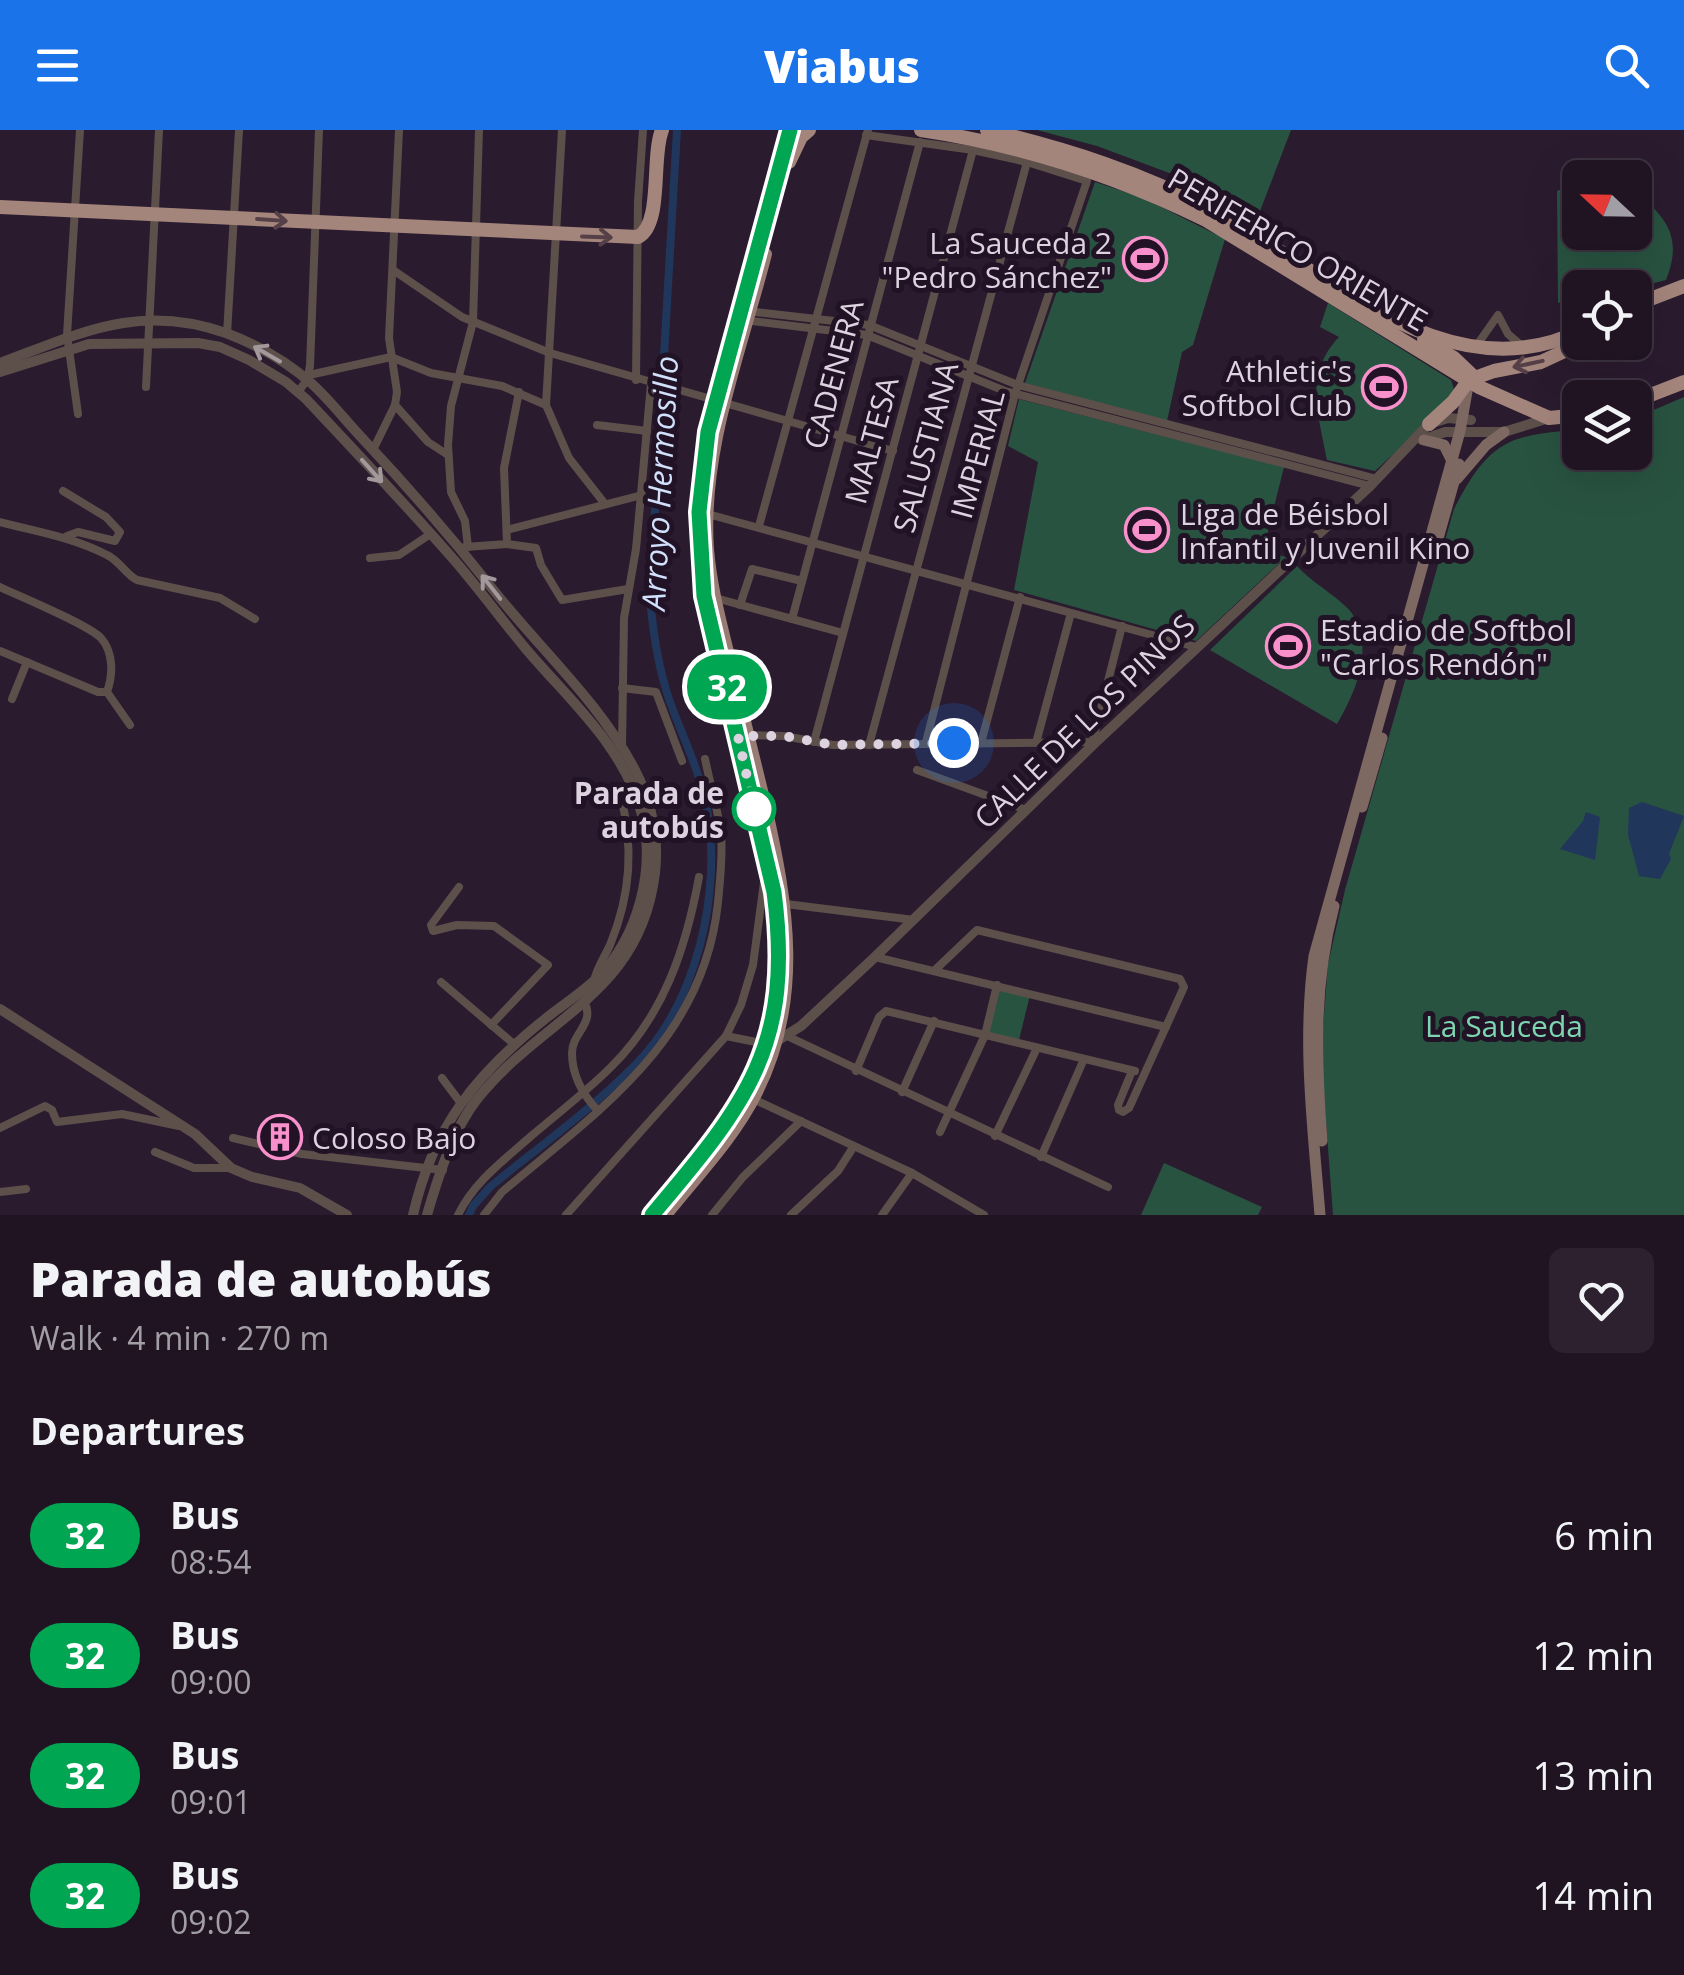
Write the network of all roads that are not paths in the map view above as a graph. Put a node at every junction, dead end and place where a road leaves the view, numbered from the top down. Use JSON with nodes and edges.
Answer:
{"nodes":[{"id":1,"x":80,"y":130,"type":"edge"},
{"id":2,"x":159,"y":130,"type":"edge"},
{"id":3,"x":239,"y":130,"type":"edge"},
{"id":4,"x":319,"y":130,"type":"edge"},
{"id":5,"x":400,"y":130,"type":"edge"},
{"id":6,"x":480,"y":130,"type":"edge"},
{"id":7,"x":562,"y":130,"type":"edge"},
{"id":8,"x":643,"y":130,"type":"edge"},
{"id":9,"x":662,"y":130,"type":"edge"},
{"id":10,"x":790,"y":130,"type":"edge"},
{"id":11,"x":798,"y":130,"type":"edge"},
{"id":12,"x":809,"y":130,"type":"edge"},
{"id":13,"x":987,"y":130,"type":"edge"},
{"id":14,"x":867,"y":133,"type":"edge"},
{"id":15,"x":920,"y":136,"type":"edge"},
{"id":16,"x":974,"y":150,"type":"junction"},
{"id":17,"x":789,"y":162,"type":"junction"},
{"id":18,"x":1027,"y":162,"type":"junction"},
{"id":19,"x":0,"y":207,"type":"edge"},
{"id":20,"x":76,"y":210,"type":"junction"},
{"id":21,"x":154,"y":213,"type":"junction"},
{"id":22,"x":234,"y":217,"type":"junction"},
{"id":23,"x":314,"y":223,"type":"junction"},
{"id":24,"x":394,"y":226,"type":"junction"},
{"id":25,"x":475,"y":231,"type":"junction"},
{"id":26,"x":556,"y":235,"type":"junction"},
{"id":27,"x":638,"y":238,"type":"junction"},
{"id":28,"x":393,"y":270,"type":"junction"},
{"id":29,"x":1680,"y":288,"type":"edge"},
{"id":30,"x":1652,"y":299,"type":"edge"},
{"id":31,"x":1652,"y":304,"type":"edge"},
{"id":32,"x":745,"y":315,"type":"junction"},
{"id":33,"x":148,"y":321,"type":"junction"},
{"id":34,"x":474,"y":322,"type":"junction"},
{"id":35,"x":814,"y":324,"type":"junction"},
{"id":36,"x":1408,"y":329,"type":"junction"},
{"id":37,"x":868,"y":330,"type":"junction"},
{"id":38,"x":227,"y":334,"type":"junction"},
{"id":39,"x":68,"y":335,"type":"junction"},
{"id":40,"x":1562,"y":336,"type":"edge"},
{"id":41,"x":147,"y":342,"type":"junction"},
{"id":42,"x":920,"y":343,"type":"junction"},
{"id":43,"x":1474,"y":348,"type":"junction"},
{"id":44,"x":1524,"y":348,"type":"junction"},
{"id":45,"x":68,"y":349,"type":"junction"},
{"id":46,"x":1562,"y":352,"type":"edge"},
{"id":47,"x":550,"y":353,"type":"junction"},
{"id":48,"x":917,"y":355,"type":"junction"},
{"id":49,"x":391,"y":357,"type":"junction"},
{"id":50,"x":1,"y":363,"type":"edge"},
{"id":51,"x":970,"y":366,"type":"junction"},
{"id":52,"x":457,"y":376,"type":"junction"},
{"id":53,"x":308,"y":377,"type":"junction"},
{"id":54,"x":967,"y":377,"type":"junction"},
{"id":55,"x":636,"y":380,"type":"junction"},
{"id":56,"x":1475,"y":382,"type":"junction"},
{"id":57,"x":1684,"y":382,"type":"edge"},
{"id":58,"x":651,"y":384,"type":"junction"},
{"id":59,"x":146,"y":387,"type":"dead end"},
{"id":60,"x":1017,"y":389,"type":"junction"},
{"id":61,"x":298,"y":392,"type":"junction"},
{"id":62,"x":519,"y":392,"type":"junction"},
{"id":63,"x":1652,"y":395,"type":"edge"},
{"id":64,"x":722,"y":403,"type":"junction"},
{"id":65,"x":395,"y":405,"type":"junction"},
{"id":66,"x":546,"y":405,"type":"junction"},
{"id":67,"x":78,"y":414,"type":"dead end"},
{"id":68,"x":1562,"y":416,"type":"edge"},
{"id":69,"x":1549,"y":418,"type":"junction"},
{"id":70,"x":788,"y":422,"type":"junction"},
{"id":71,"x":1429,"y":424,"type":"junction"},
{"id":72,"x":597,"y":425,"type":"dead end"},
{"id":73,"x":1466,"y":426,"type":"junction"},
{"id":74,"x":647,"y":431,"type":"junction"},
{"id":75,"x":1504,"y":432,"type":"junction"},
{"id":76,"x":840,"y":437,"type":"junction"},
{"id":77,"x":1424,"y":440,"type":"junction"},
{"id":78,"x":1407,"y":447,"type":"junction"},
{"id":79,"x":373,"y":450,"type":"junction"},
{"id":80,"x":893,"y":451,"type":"junction"},
{"id":81,"x":448,"y":455,"type":"junction"},
{"id":82,"x":1452,"y":461,"type":"junction"},
{"id":83,"x":1374,"y":482,"type":"junction"},
{"id":84,"x":1454,"y":482,"type":"junction"},
{"id":85,"x":63,"y":492,"type":"dead end"},
{"id":86,"x":642,"y":496,"type":"junction"},
{"id":87,"x":606,"y":504,"type":"junction"},
{"id":88,"x":704,"y":513,"type":"junction"},
{"id":89,"x":0,"y":522,"type":"edge"},
{"id":90,"x":759,"y":526,"type":"junction"},
{"id":91,"x":506,"y":530,"type":"junction"},
{"id":92,"x":430,"y":535,"type":"junction"},
{"id":93,"x":67,"y":536,"type":"junction"},
{"id":94,"x":812,"y":542,"type":"junction"},
{"id":95,"x":507,"y":544,"type":"junction"},
{"id":96,"x":465,"y":547,"type":"junction"},
{"id":97,"x":864,"y":555,"type":"junction"},
{"id":98,"x":370,"y":558,"type":"dead end"},
{"id":99,"x":914,"y":570,"type":"junction"},
{"id":100,"x":802,"y":581,"type":"junction"},
{"id":101,"x":967,"y":583,"type":"junction"},
{"id":102,"x":0,"y":587,"type":"edge"},
{"id":103,"x":628,"y":589,"type":"junction"},
{"id":104,"x":710,"y":597,"type":"junction"},
{"id":105,"x":1020,"y":597,"type":"junction"},
{"id":106,"x":740,"y":604,"type":"junction"},
{"id":107,"x":1072,"y":613,"type":"junction"},
{"id":108,"x":255,"y":619,"type":"dead end"},
{"id":109,"x":792,"y":619,"type":"junction"},
{"id":110,"x":1122,"y":626,"type":"junction"},
{"id":111,"x":843,"y":633,"type":"junction"},
{"id":112,"x":530,"y":634,"type":"junction"},
{"id":113,"x":521,"y":643,"type":"junction"},
{"id":114,"x":1196,"y":647,"type":"junction"},
{"id":115,"x":0,"y":651,"type":"edge"},
{"id":116,"x":27,"y":662,"type":"junction"},
{"id":117,"x":622,"y":688,"type":"junction"},
{"id":118,"x":107,"y":692,"type":"junction"},
{"id":119,"x":12,"y":700,"type":"dead end"},
{"id":120,"x":130,"y":726,"type":"dead end"},
{"id":121,"x":743,"y":736,"type":"junction"},
{"id":122,"x":1094,"y":741,"type":"junction"},
{"id":123,"x":814,"y":742,"type":"junction"},
{"id":124,"x":926,"y":742,"type":"junction"},
{"id":125,"x":981,"y":743,"type":"junction"},
{"id":126,"x":1036,"y":743,"type":"junction"},
{"id":127,"x":869,"y":745,"type":"junction"},
{"id":128,"x":622,"y":747,"type":"junction"},
{"id":129,"x":705,"y":760,"type":"dead end"},
{"id":130,"x":682,"y":761,"type":"dead end"},
{"id":131,"x":917,"y":770,"type":"dead end"},
{"id":132,"x":620,"y":793,"type":"dead end"},
{"id":133,"x":1026,"y":810,"type":"junction"},
{"id":134,"x":769,"y":874,"type":"junction"},
{"id":135,"x":699,"y":876,"type":"dead end"},
{"id":136,"x":460,"y":887,"type":"dead end"},
{"id":137,"x":786,"y":904,"type":"junction"},
{"id":138,"x":914,"y":920,"type":"junction"},
{"id":139,"x":875,"y":957,"type":"junction"},
{"id":140,"x":935,"y":970,"type":"junction"},
{"id":141,"x":594,"y":981,"type":"junction"},
{"id":142,"x":441,"y":982,"type":"dead end"},
{"id":143,"x":997,"y":986,"type":"junction"},
{"id":144,"x":582,"y":998,"type":"junction"},
{"id":145,"x":0,"y":1010,"type":"edge"},
{"id":146,"x":934,"y":1021,"type":"junction"},
{"id":147,"x":492,"y":1025,"type":"junction"},
{"id":148,"x":1166,"y":1027,"type":"junction"},
{"id":149,"x":726,"y":1036,"type":"junction"},
{"id":150,"x":985,"y":1036,"type":"junction"},
{"id":151,"x":776,"y":1041,"type":"junction"},
{"id":152,"x":514,"y":1045,"type":"junction"},
{"id":153,"x":1037,"y":1048,"type":"junction"},
{"id":154,"x":1084,"y":1059,"type":"junction"},
{"id":155,"x":856,"y":1071,"type":"junction"},
{"id":156,"x":1132,"y":1071,"type":"junction"},
{"id":157,"x":1144,"y":1074,"type":"junction"},
{"id":158,"x":442,"y":1078,"type":"dead end"},
{"id":159,"x":902,"y":1092,"type":"junction"},
{"id":160,"x":582,"y":1093,"type":"junction"},
{"id":161,"x":749,"y":1097,"type":"junction"},
{"id":162,"x":460,"y":1102,"type":"junction"},
{"id":163,"x":598,"y":1111,"type":"junction"},
{"id":164,"x":947,"y":1114,"type":"junction"},
{"id":165,"x":801,"y":1122,"type":"junction"},
{"id":166,"x":183,"y":1127,"type":"junction"},
{"id":167,"x":0,"y":1128,"type":"edge"},
{"id":168,"x":940,"y":1132,"type":"dead end"},
{"id":169,"x":995,"y":1136,"type":"junction"},
{"id":170,"x":233,"y":1138,"type":"dead end"},
{"id":171,"x":854,"y":1146,"type":"junction"},
{"id":172,"x":155,"y":1152,"type":"dead end"},
{"id":173,"x":1041,"y":1157,"type":"junction"},
{"id":174,"x":426,"y":1166,"type":"junction"},
{"id":175,"x":231,"y":1168,"type":"junction"},
{"id":176,"x":443,"y":1170,"type":"junction"},
{"id":177,"x":912,"y":1173,"type":"junction"},
{"id":178,"x":1108,"y":1188,"type":"dead end"},
{"id":179,"x":26,"y":1189,"type":"dead end"},
{"id":180,"x":0,"y":1192,"type":"edge"},
{"id":181,"x":969,"y":1204,"type":"junction"},
{"id":182,"x":660,"y":1213,"type":"edge"},
{"id":183,"x":347,"y":1215,"type":"edge"},
{"id":184,"x":413,"y":1215,"type":"edge"},
{"id":185,"x":427,"y":1215,"type":"edge"},
{"id":186,"x":458,"y":1215,"type":"edge"},
{"id":187,"x":484,"y":1215,"type":"edge"},
{"id":188,"x":566,"y":1215,"type":"edge"},
{"id":189,"x":712,"y":1215,"type":"edge"},
{"id":190,"x":791,"y":1215,"type":"edge"},
{"id":191,"x":882,"y":1215,"type":"edge"},
{"id":192,"x":962,"y":1215,"type":"edge"},
{"id":193,"x":984,"y":1215,"type":"edge"},
{"id":194,"x":1320,"y":1215,"type":"edge"},
{"id":195,"x":1328,"y":1215,"type":"edge"}],
"edges":[{"from":1,"to":20,"type":"street"},
{"from":2,"to":21,"type":"street"},
{"from":3,"to":22,"type":"street"},
{"from":4,"to":23,"type":"street"},
{"from":5,"to":24,"type":"street"},
{"from":6,"to":25,"type":"street"},
{"from":7,"to":26,"type":"street"},
{"from":8,"to":27,"type":"street"},
{"from":9,"to":27,"type":"highway"},
{"from":10,"to":32,"type":"main road"},
{"from":11,"to":17,"type":"main road"},
{"from":12,"to":17,"type":"highway"},
{"from":13,"to":36,"type":"highway","name":"PERIFERICO ORIENTE"},
{"from":14,"to":15,"type":"street"},
{"from":14,"to":35,"type":"street"},
{"from":15,"to":16,"type":"street"},
{"from":15,"to":37,"type":"street","name":"CADENERA"},
{"from":15,"to":56,"type":"highway","name":"PERIFERICO ORIENTE"},
{"from":16,"to":18,"type":"street"},
{"from":16,"to":42,"type":"street","name":"MALTESA"},
{"from":17,"to":32,"type":"main road"},
{"from":18,"to":51,"type":"street","name":"SALUSTIANA"},
{"from":18,"to":60,"type":"street","name":"IMPERIAL"},
{"from":19,"to":20,"type":"highway"},
{"from":20,"to":21,"type":"highway"},
{"from":20,"to":39,"type":"street"},
{"from":21,"to":22,"type":"highway"},
{"from":21,"to":33,"type":"street"},
{"from":22,"to":23,"type":"highway","one_way":true},
{"from":22,"to":38,"type":"street"},
{"from":23,"to":24,"type":"highway"},
{"from":23,"to":53,"type":"street"},
{"from":24,"to":25,"type":"highway"},
{"from":24,"to":28,"type":"street"},
{"from":25,"to":26,"type":"highway"},
{"from":25,"to":34,"type":"street"},
{"from":26,"to":27,"type":"highway","one_way":true},
{"from":26,"to":47,"type":"street"},
{"from":27,"to":55,"type":"street"},
{"from":28,"to":34,"type":"street"},
{"from":28,"to":49,"type":"street"},
{"from":29,"to":30,"type":"highway"},
{"from":29,"to":31,"type":"highway"},
{"from":32,"to":35,"type":"street"},
{"from":32,"to":64,"type":"main road"},
{"from":33,"to":38,"type":"street"},
{"from":33,"to":39,"type":"street"},
{"from":33,"to":41,"type":"street"},
{"from":34,"to":47,"type":"street"},
{"from":34,"to":52,"type":"street"},
{"from":35,"to":37,"type":"street"},
{"from":35,"to":70,"type":"street"},
{"from":36,"to":43,"type":"highway","name":"PERIFERICO ORIENTE"},
{"from":36,"to":56,"type":"highway"},
{"from":37,"to":42,"type":"street"},
{"from":37,"to":48,"type":"street"},
{"from":37,"to":76,"type":"street","name":"CADENERA"},
{"from":53,"to":38,"type":"street","one_way":true},
{"from":39,"to":45,"type":"street"},
{"from":39,"to":50,"type":"street"},
{"from":40,"to":44,"type":"highway","name":"PERIFERICO ORIENTE"},
{"from":41,"to":45,"type":"street"},
{"from":41,"to":59,"type":"street"},
{"from":41,"to":61,"type":"street"},
{"from":42,"to":48,"type":"street","name":"MALTESA"},
{"from":42,"to":51,"type":"street"},
{"from":43,"to":44,"type":"highway","name":"PERIFERICO ORIENTE"},
{"from":43,"to":44,"type":"street"},
{"from":45,"to":50,"type":"street"},
{"from":45,"to":67,"type":"street"},
{"from":46,"to":56,"type":"highway","one_way":true},
{"from":47,"to":55,"type":"street"},
{"from":47,"to":66,"type":"street"},
{"from":48,"to":54,"type":"street"},
{"from":48,"to":80,"type":"street","name":"MALTESA"},
{"from":49,"to":52,"type":"street"},
{"from":49,"to":53,"type":"street"},
{"from":49,"to":65,"type":"street"},
{"from":51,"to":54,"type":"street","name":"SALUSTIANA"},
{"from":51,"to":60,"type":"street"},
{"from":52,"to":62,"type":"street"},
{"from":52,"to":81,"type":"street"},
{"from":53,"to":61,"type":"street"},
{"from":53,"to":79,"type":"street"},
{"from":54,"to":60,"type":"street"},
{"from":54,"to":99,"type":"street","name":"SALUSTIANA"},
{"from":55,"to":58,"type":"street"},
{"from":56,"to":69,"type":"highway","name":"PERIFERICO ORIENTE"},
{"from":56,"to":71,"type":"highway"},
{"from":56,"to":73,"type":"main road"},
{"from":57,"to":63,"type":"highway"},
{"from":58,"to":64,"type":"street"},
{"from":58,"to":74,"type":"street"},
{"from":60,"to":83,"type":"street"},
{"from":60,"to":101,"type":"street","name":"IMPERIAL"},
{"from":61,"to":92,"type":"street","one_way":true},
{"from":62,"to":66,"type":"street"},
{"from":62,"to":91,"type":"street"},
{"from":64,"to":70,"type":"street"},
{"from":64,"to":88,"type":"main road"},
{"from":65,"to":79,"type":"street"},
{"from":65,"to":81,"type":"street"},
{"from":66,"to":87,"type":"street"},
{"from":68,"to":69,"type":"highway"},
{"from":69,"to":75,"type":"street"},
{"from":70,"to":76,"type":"street"},
{"from":70,"to":90,"type":"street"},
{"from":71,"to":73,"type":"street"},
{"from":71,"to":78,"type":"street","name":"CALLE DE LOS PINOS"},
{"from":72,"to":74,"type":"street"},
{"from":73,"to":75,"type":"street"},
{"from":73,"to":77,"type":"street"},
{"from":73,"to":82,"type":"main road"},
{"from":73,"to":84,"type":"main road"},
{"from":74,"to":86,"type":"street"},
{"from":75,"to":84,"type":"main road"},
{"from":76,"to":80,"type":"street"},
{"from":76,"to":94,"type":"street","name":"CADENERA"},
{"from":77,"to":78,"type":"street"},
{"from":77,"to":82,"type":"main road"},
{"from":78,"to":83,"type":"street","name":"CALLE DE LOS PINOS"},
{"from":79,"to":96,"type":"street"},
{"from":80,"to":97,"type":"street","name":"MALTESA"},
{"from":81,"to":96,"type":"street"},
{"from":82,"to":194,"type":"main road"},
{"from":83,"to":114,"type":"street","name":"CALLE DE LOS PINOS"},
{"from":84,"to":195,"type":"main road"},
{"from":85,"to":93,"type":"street"},
{"from":86,"to":87,"type":"street"},
{"from":86,"to":103,"type":"street"},
{"from":87,"to":91,"type":"street"},
{"from":88,"to":90,"type":"street"},
{"from":88,"to":104,"type":"main road"},
{"from":89,"to":93,"type":"street"},
{"from":90,"to":94,"type":"street"},
{"from":91,"to":95,"type":"street"},
{"from":92,"to":98,"type":"street"},
{"from":92,"to":113,"type":"street"},
{"from":93,"to":108,"type":"street"},
{"from":94,"to":97,"type":"street"},
{"from":94,"to":100,"type":"street","name":"CADENERA"},
{"from":95,"to":96,"type":"street"},
{"from":95,"to":103,"type":"street"},
{"from":112,"to":96,"type":"street","one_way":true},
{"from":97,"to":99,"type":"street"},
{"from":97,"to":111,"type":"street","name":"MALTESA"},
{"from":99,"to":101,"type":"street"},
{"from":99,"to":127,"type":"street","name":"SALUSTIANA"},
{"from":100,"to":106,"type":"street"},
{"from":100,"to":109,"type":"street","name":"CADENERA"},
{"from":101,"to":105,"type":"street"},
{"from":101,"to":124,"type":"street","name":"IMPERIAL"},
{"from":102,"to":118,"type":"street"},
{"from":103,"to":117,"type":"street"},
{"from":104,"to":106,"type":"street"},
{"from":104,"to":121,"type":"main road"},
{"from":105,"to":107,"type":"street"},
{"from":105,"to":125,"type":"street"},
{"from":106,"to":109,"type":"street"},
{"from":107,"to":110,"type":"street"},
{"from":107,"to":126,"type":"street"},
{"from":109,"to":111,"type":"street"},
{"from":110,"to":114,"type":"street"},
{"from":110,"to":122,"type":"street"},
{"from":111,"to":123,"type":"street","name":"MALTESA"},
{"from":112,"to":113,"type":"street"},
{"from":112,"to":128,"type":"street"},
{"from":113,"to":141,"type":"street"},
{"from":114,"to":122,"type":"street","name":"CALLE DE LOS PINOS"},
{"from":115,"to":116,"type":"street"},
{"from":116,"to":118,"type":"street"},
{"from":116,"to":119,"type":"street"},
{"from":117,"to":128,"type":"street"},
{"from":117,"to":130,"type":"street"},
{"from":118,"to":120,"type":"street"},
{"from":121,"to":123,"type":"street"},
{"from":121,"to":134,"type":"main road"},
{"from":121,"to":137,"type":"main road"},
{"from":122,"to":126,"type":"street"},
{"from":122,"to":133,"type":"street","name":"CALLE DE LOS PINOS"},
{"from":123,"to":127,"type":"street"},
{"from":124,"to":125,"type":"street"},
{"from":124,"to":127,"type":"street"},
{"from":125,"to":126,"type":"street"},
{"from":128,"to":144,"type":"street"},
{"from":129,"to":163,"type":"street"},
{"from":131,"to":133,"type":"street"},
{"from":132,"to":141,"type":"street"},
{"from":133,"to":138,"type":"street","name":"CALLE DE LOS PINOS"},
{"from":134,"to":149,"type":"street"},
{"from":134,"to":151,"type":"main road"},
{"from":135,"to":160,"type":"street"},
{"from":136,"to":147,"type":"street"},
{"from":137,"to":138,"type":"street"},
{"from":137,"to":151,"type":"main road"},
{"from":138,"to":139,"type":"street","name":"CALLE DE LOS PINOS"},
{"from":139,"to":140,"type":"street"},
{"from":139,"to":151,"type":"street","name":"CALLE DE LOS PINOS"},
{"from":140,"to":143,"type":"street"},
{"from":140,"to":148,"type":"street"},
{"from":141,"to":144,"type":"street"},
{"from":142,"to":147,"type":"street"},
{"from":143,"to":148,"type":"street"},
{"from":143,"to":150,"type":"street"},
{"from":144,"to":152,"type":"street"},
{"from":144,"to":160,"type":"street"},
{"from":144,"to":176,"type":"street"},
{"from":145,"to":166,"type":"street"},
{"from":146,"to":150,"type":"street"},
{"from":146,"to":155,"type":"street"},
{"from":146,"to":159,"type":"street"},
{"from":147,"to":152,"type":"street"},
{"from":148,"to":157,"type":"street"},
{"from":149,"to":151,"type":"street"},
{"from":149,"to":188,"type":"street"},
{"from":150,"to":153,"type":"street"},
{"from":150,"to":164,"type":"street"},
{"from":151,"to":155,"type":"street"},
{"from":151,"to":161,"type":"main road"},
{"from":152,"to":162,"type":"street"},
{"from":153,"to":154,"type":"street"},
{"from":153,"to":169,"type":"street"},
{"from":154,"to":156,"type":"street"},
{"from":154,"to":173,"type":"street"},
{"from":155,"to":159,"type":"street"},
{"from":156,"to":157,"type":"street"},
{"from":156,"to":157,"type":"street"},
{"from":158,"to":162,"type":"street"},
{"from":159,"to":164,"type":"street"},
{"from":160,"to":163,"type":"street"},
{"from":160,"to":186,"type":"street"},
{"from":161,"to":165,"type":"street"},
{"from":161,"to":182,"type":"main road"},
{"from":162,"to":174,"type":"street"},
{"from":163,"to":187,"type":"street"},
{"from":164,"to":168,"type":"street"},
{"from":164,"to":169,"type":"street"},
{"from":165,"to":171,"type":"street"},
{"from":165,"to":189,"type":"street"},
{"from":166,"to":167,"type":"street"},
{"from":166,"to":175,"type":"street"},
{"from":169,"to":173,"type":"street"},
{"from":170,"to":174,"type":"street"},
{"from":171,"to":177,"type":"street"},
{"from":171,"to":190,"type":"street"},
{"from":172,"to":175,"type":"street"},
{"from":173,"to":178,"type":"street"},
{"from":174,"to":176,"type":"street"},
{"from":174,"to":184,"type":"street"},
{"from":175,"to":183,"type":"street"},
{"from":176,"to":185,"type":"street"},
{"from":177,"to":181,"type":"street"},
{"from":177,"to":191,"type":"street"},
{"from":179,"to":180,"type":"street"},
{"from":181,"to":192,"type":"street"},
{"from":181,"to":193,"type":"street"}]}
